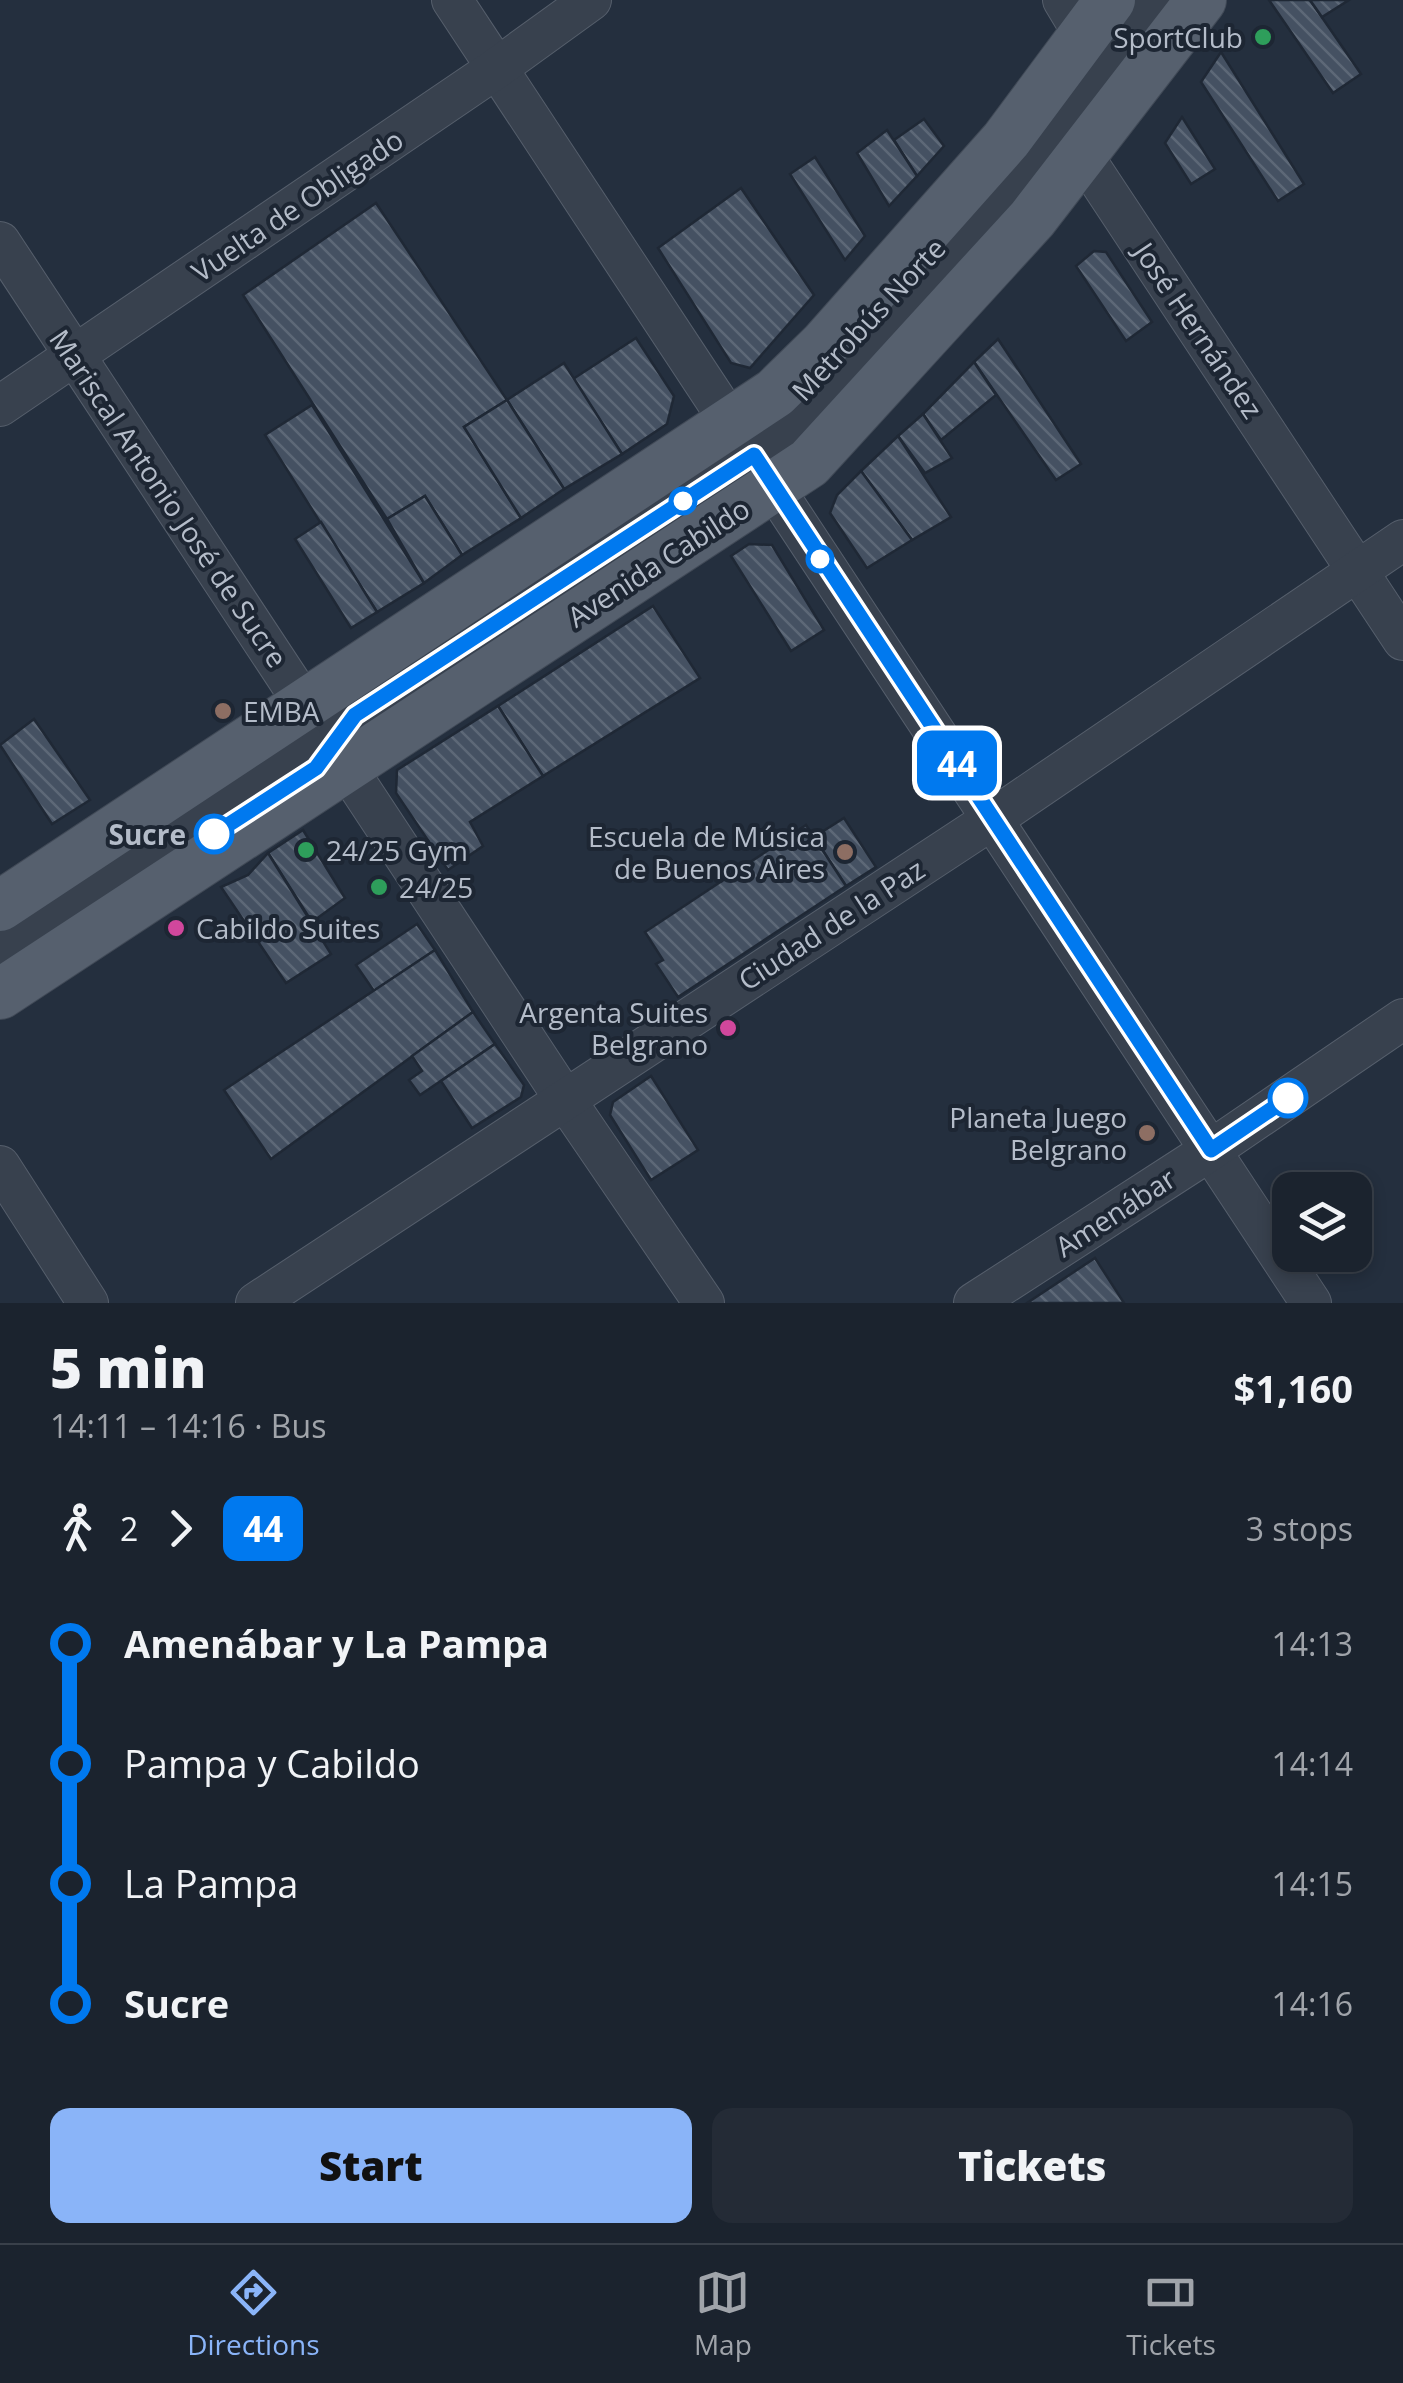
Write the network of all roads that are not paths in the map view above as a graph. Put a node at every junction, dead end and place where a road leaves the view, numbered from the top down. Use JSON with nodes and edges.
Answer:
{"nodes":[{"id":1,"x":452,"y":0,"type":"edge"},
{"id":2,"x":590,"y":0,"type":"edge"},
{"id":3,"x":1131,"y":0,"type":"edge"},
{"id":4,"x":1154,"y":0,"type":"edge"},
{"id":5,"x":1202,"y":0,"type":"edge"},
{"id":6,"x":1085,"y":41,"type":"edge"},
{"id":7,"x":497,"y":68,"type":"junction"},
{"id":8,"x":1083,"y":156,"type":"junction"},
{"id":9,"x":0,"y":242,"type":"edge"},
{"id":10,"x":75,"y":356,"type":"junction"},
{"id":11,"x":0,"y":406,"type":"edge"},
{"id":12,"x":750,"y":450,"type":"junction"},
{"id":13,"x":1403,"y":540,"type":"edge"},
{"id":14,"x":1357,"y":571,"type":"junction"},
{"id":15,"x":1403,"y":640,"type":"edge"},
{"id":16,"x":326,"y":735,"type":"junction"},
{"id":17,"x":994,"y":818,"type":"junction"},
{"id":18,"x":0,"y":906,"type":"edge"},
{"id":19,"x":0,"y":947,"type":"edge"},
{"id":20,"x":0,"y":974,"type":"edge"},
{"id":21,"x":0,"y":994,"type":"edge"},
{"id":22,"x":1403,"y":1019,"type":"edge"},
{"id":23,"x":564,"y":1098,"type":"junction"},
{"id":24,"x":1211,"y":1150,"type":"junction"},
{"id":25,"x":0,"y":1166,"type":"edge"},
{"id":26,"x":88,"y":1303,"type":"edge"},
{"id":27,"x":256,"y":1303,"type":"edge"},
{"id":28,"x":704,"y":1303,"type":"edge"},
{"id":29,"x":974,"y":1303,"type":"edge"},
{"id":30,"x":1311,"y":1303,"type":"edge"}],
"edges":[{"from":1,"to":7,"type":"street"},
{"from":2,"to":7,"type":"street","name":"Vuelta de Obligado"},
{"from":3,"to":6,"type":"street","name":"Metrobús Norte"},
{"from":4,"to":6,"type":"street","name":"Metrobús Norte"},
{"from":5,"to":8,"type":"main road","name":"Avenida Cabildo"},
{"from":6,"to":8,"type":"street"},
{"from":6,"to":12,"type":"main road","name":"Avenida Cabildo"},
{"from":6,"to":12,"type":"street","name":"Metrobús Norte"},
{"from":7,"to":10,"type":"street","name":"Vuelta de Obligado"},
{"from":7,"to":12,"type":"street"},
{"from":8,"to":12,"type":"main road","name":"Avenida Cabildo"},
{"from":8,"to":14,"type":"street","name":"José Hernández"},
{"from":9,"to":10,"type":"street","name":"Mariscal Antonio José de Sucre"},
{"from":10,"to":11,"type":"street","name":"Vuelta de Obligado"},
{"from":10,"to":16,"type":"street","name":"Mariscal Antonio José de Sucre"},
{"from":12,"to":16,"type":"main road","name":"Avenida Cabildo"},
{"from":12,"to":16,"type":"main road","name":"Avenida Cabildo"},
{"from":12,"to":17,"type":"street"},
{"from":13,"to":14,"type":"street","name":"Ciudad de la Paz"},
{"from":14,"to":15,"type":"street","name":"José Hernández"},
{"from":14,"to":17,"type":"street","name":"Ciudad de la Paz"},
{"from":16,"to":18,"type":"main road","name":"Avenida Cabildo"},
{"from":16,"to":19,"type":"street"},
{"from":16,"to":20,"type":"street"},
{"from":16,"to":21,"type":"main road","name":"Avenida Cabildo"},
{"from":16,"to":23,"type":"street","name":"Mariscal Antonio José de Sucre"},
{"from":17,"to":23,"type":"street","name":"Ciudad de la Paz"},
{"from":17,"to":24,"type":"street"},
{"from":22,"to":24,"type":"street","name":"Amenábar"},
{"from":23,"to":27,"type":"street","name":"Ciudad de la Paz"},
{"from":23,"to":28,"type":"street","name":"Mariscal Antonio José de Sucre"},
{"from":24,"to":29,"type":"street","name":"Amenábar"},
{"from":24,"to":30,"type":"street"},
{"from":25,"to":26,"type":"street"}]}
